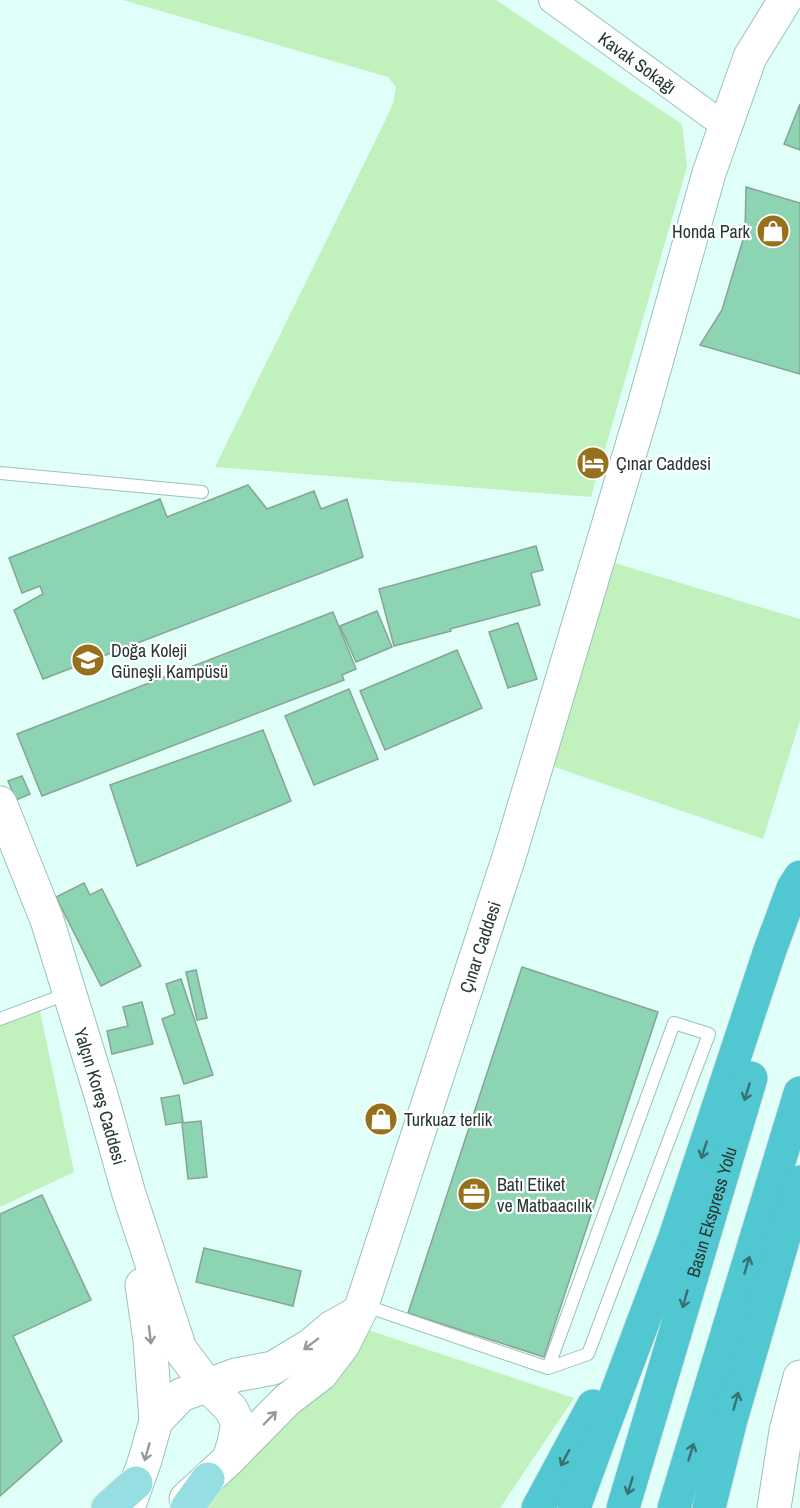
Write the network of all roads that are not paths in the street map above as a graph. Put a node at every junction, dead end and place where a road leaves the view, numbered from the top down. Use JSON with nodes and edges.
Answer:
{"nodes":[{"id":1,"x":552,"y":0,"type":"edge"},
{"id":2,"x":785,"y":0,"type":"edge"},
{"id":3,"x":725,"y":126,"type":"junction"},
{"id":4,"x":0,"y":473,"type":"edge"},
{"id":5,"x":202,"y":492,"type":"dead end"},
{"id":6,"x":0,"y":803,"type":"edge"},
{"id":7,"x":800,"y":878,"type":"edge"},
{"id":8,"x":800,"y":915,"type":"edge"},
{"id":9,"x":69,"y":992,"type":"junction"},
{"id":10,"x":0,"y":1019,"type":"edge"},
{"id":11,"x":800,"y":1093,"type":"edge"},
{"id":12,"x":800,"y":1182,"type":"edge"},
{"id":13,"x":129,"y":1194,"type":"junction"},
{"id":14,"x":675,"y":1237,"type":"junction"},
{"id":15,"x":361,"y":1308,"type":"junction"},
{"id":16,"x":548,"y":1368,"type":"junction"},
{"id":17,"x":800,"y":1377,"type":"edge"},
{"id":18,"x":207,"y":1385,"type":"junction"},
{"id":19,"x":156,"y":1421,"type":"junction"},
{"id":20,"x":219,"y":1469,"type":"junction"},
{"id":21,"x":132,"y":1495,"type":"edge"},
{"id":22,"x":710,"y":1505,"type":"edge"},
{"id":23,"x":108,"y":1508,"type":"edge"},
{"id":24,"x":176,"y":1508,"type":"edge"},
{"id":25,"x":187,"y":1508,"type":"edge"},
{"id":26,"x":538,"y":1508,"type":"edge"},
{"id":27,"x":574,"y":1508,"type":"edge"},
{"id":28,"x":623,"y":1508,"type":"edge"},
{"id":29,"x":674,"y":1508,"type":"edge"},
{"id":30,"x":774,"y":1508,"type":"edge"}],
"edges":[{"from":1,"to":3,"type":"street","name":"Kavak Sokağı"},
{"from":2,"to":3,"type":"main road","name":"Çınar Caddesi"},
{"from":3,"to":15,"type":"main road","name":"Çınar Caddesi"},
{"from":4,"to":5,"type":"lane"},
{"from":6,"to":9,"type":"main road","name":"Yalçın Koreş Caddesi"},
{"from":7,"to":14,"type":"highway","one_way":true},
{"from":8,"to":28,"type":"highway","name":"Basın Ekspress Yolu","one_way":true},
{"from":9,"to":10,"type":"lane"},
{"from":9,"to":13,"type":"main road","name":"Yalçın Koreş Caddesi"},
{"from":29,"to":11,"type":"highway","one_way":true},
{"from":22,"to":12,"type":"highway","one_way":true},
{"from":13,"to":18,"type":"main road","name":"Yalçın Koreş Caddesi"},
{"from":13,"to":19,"type":"main road","one_way":true},
{"from":14,"to":26,"type":"highway","one_way":true},
{"from":14,"to":27,"type":"highway"},
{"from":15,"to":16,"type":"lane"},
{"from":15,"to":18,"type":"main road","one_way":true},
{"from":20,"to":15,"type":"main road","name":"Çınar Caddesi","one_way":true},
{"from":16,"to":16,"type":"lane"},
{"from":17,"to":30,"type":"main road"},
{"from":18,"to":19,"type":"main road"},
{"from":18,"to":20,"type":"main road","name":"Yalçın Koreş Caddesi"},
{"from":19,"to":21,"type":"main road","one_way":true},
{"from":20,"to":24,"type":"main road","name":"Çınar Caddesi"},
{"from":20,"to":25,"type":"main road"},
{"from":21,"to":23,"type":"main road"}]}
